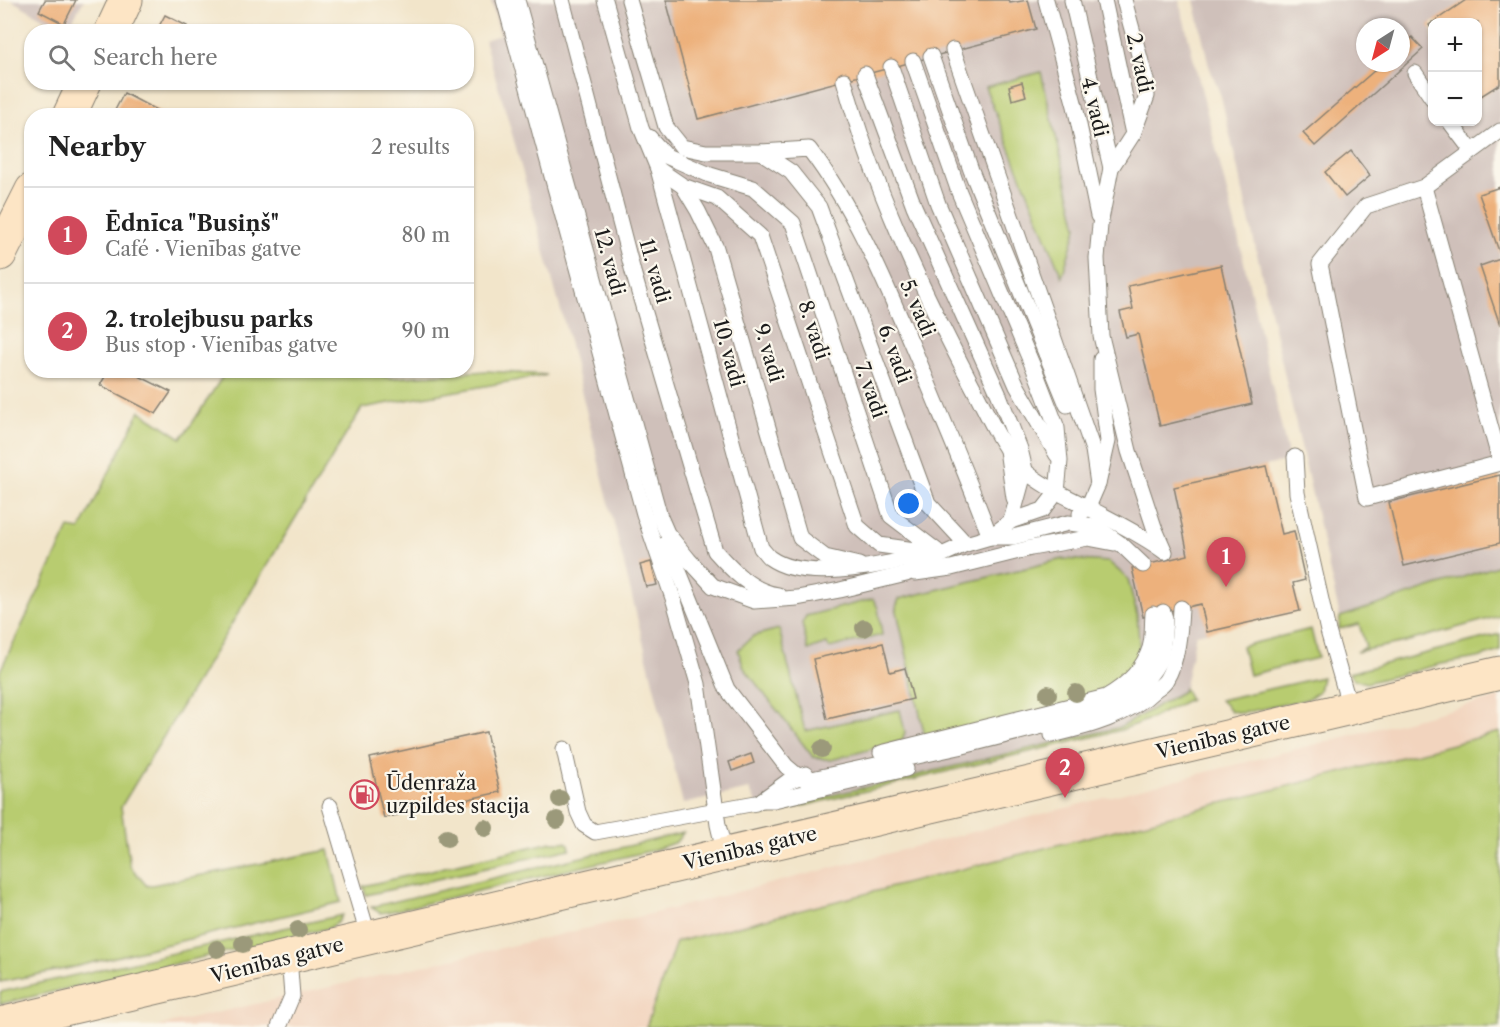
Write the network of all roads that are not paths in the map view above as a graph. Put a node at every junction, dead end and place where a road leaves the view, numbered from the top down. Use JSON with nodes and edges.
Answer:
{"nodes":[{"id":1,"x":504,"y":0,"type":"edge"},
{"id":2,"x":517,"y":0,"type":"edge"},
{"id":3,"x":562,"y":0,"type":"edge"},
{"id":4,"x":605,"y":0,"type":"edge"},
{"id":5,"x":629,"y":0,"type":"edge"},
{"id":6,"x":1047,"y":0,"type":"edge"},
{"id":7,"x":1072,"y":0,"type":"edge"},
{"id":8,"x":1104,"y":0,"type":"edge"},
{"id":9,"x":1124,"y":0,"type":"edge"},
{"id":10,"x":953,"y":50,"type":"dead end"},
{"id":11,"x":931,"y":56,"type":"dead end"},
{"id":12,"x":913,"y":61,"type":"dead end"},
{"id":13,"x":891,"y":67,"type":"dead end"},
{"id":14,"x":1414,"y":73,"type":"dead end"},
{"id":15,"x":865,"y":74,"type":"dead end"},
{"id":16,"x":844,"y":80,"type":"dead end"},
{"id":17,"x":81,"y":90,"type":"edge"},
{"id":18,"x":1428,"y":92,"type":"edge"},
{"id":19,"x":73,"y":108,"type":"edge"},
{"id":20,"x":1453,"y":126,"type":"edge"},
{"id":21,"x":640,"y":128,"type":"junction"},
{"id":22,"x":1500,"y":131,"type":"edge"},
{"id":23,"x":1133,"y":134,"type":"junction"},
{"id":24,"x":1472,"y":151,"type":"junction"},
{"id":25,"x":761,"y":152,"type":"junction"},
{"id":26,"x":1111,"y":168,"type":"junction"},
{"id":27,"x":658,"y":169,"type":"junction"},
{"id":28,"x":683,"y":186,"type":"junction"},
{"id":29,"x":1424,"y":187,"type":"junction"},
{"id":30,"x":24,"y":206,"type":"edge"},
{"id":31,"x":1100,"y":225,"type":"junction"},
{"id":32,"x":0,"y":254,"type":"edge"},
{"id":33,"x":1101,"y":336,"type":"junction"},
{"id":34,"x":1007,"y":450,"type":"junction"},
{"id":35,"x":1093,"y":450,"type":"junction"},
{"id":36,"x":1295,"y":457,"type":"dead end"},
{"id":37,"x":1060,"y":460,"type":"junction"},
{"id":38,"x":1500,"y":462,"type":"edge"},
{"id":39,"x":1024,"y":470,"type":"junction"},
{"id":40,"x":1098,"y":484,"type":"junction"},
{"id":41,"x":1057,"y":492,"type":"junction"},
{"id":42,"x":1015,"y":504,"type":"junction"},
{"id":43,"x":1088,"y":507,"type":"junction"},
{"id":44,"x":1011,"y":521,"type":"junction"},
{"id":45,"x":1068,"y":523,"type":"junction"},
{"id":46,"x":1126,"y":529,"type":"junction"},
{"id":47,"x":667,"y":533,"type":"junction"},
{"id":48,"x":990,"y":537,"type":"junction"},
{"id":49,"x":966,"y":544,"type":"junction"},
{"id":50,"x":1122,"y":545,"type":"junction"},
{"id":51,"x":936,"y":550,"type":"junction"},
{"id":52,"x":865,"y":566,"type":"junction"},
{"id":53,"x":906,"y":574,"type":"junction"},
{"id":54,"x":796,"y":598,"type":"junction"},
{"id":55,"x":1181,"y":608,"type":"dead end"},
{"id":56,"x":1158,"y":613,"type":"dead end"},
{"id":57,"x":1500,"y":674,"type":"edge"},
{"id":58,"x":1350,"y":708,"type":"junction"},
{"id":59,"x":564,"y":749,"type":"dead end"},
{"id":60,"x":799,"y":777,"type":"junction"},
{"id":61,"x":756,"y":803,"type":"dead end"},
{"id":62,"x":330,"y":806,"type":"dead end"},
{"id":63,"x":717,"y":812,"type":"junction"},
{"id":64,"x":725,"y":854,"type":"junction"},
{"id":65,"x":369,"y":938,"type":"junction"},
{"id":66,"x":289,"y":957,"type":"junction"},
{"id":67,"x":0,"y":1024,"type":"edge"},
{"id":68,"x":279,"y":1027,"type":"edge"}],
"edges":[{"from":1,"to":63,"type":"lane"},
{"from":2,"to":47,"type":"lane","name":"12. vadi"},
{"from":3,"to":54,"type":"lane","name":"11. vadi"},
{"from":4,"to":21,"type":"lane","name":"10. vadi"},
{"from":5,"to":25,"type":"lane"},
{"from":6,"to":31,"type":"lane","name":"4. vadi"},
{"from":7,"to":26,"type":"lane"},
{"from":8,"to":23,"type":"lane","name":"2. vadi"},
{"from":9,"to":23,"type":"lane"},
{"from":10,"to":35,"type":"lane"},
{"from":11,"to":35,"type":"lane"},
{"from":12,"to":37,"type":"lane"},
{"from":13,"to":37,"type":"lane"},
{"from":14,"to":18,"type":"lane"},
{"from":15,"to":39,"type":"lane"},
{"from":16,"to":34,"type":"lane"},
{"from":17,"to":19,"type":"main road"},
{"from":20,"to":24,"type":"lane"},
{"from":21,"to":27,"type":"lane","name":"10. vadi"},
{"from":21,"to":51,"type":"lane","name":"7. vadi"},
{"from":22,"to":24,"type":"lane"},
{"from":23,"to":26,"type":"lane"},
{"from":24,"to":29,"type":"lane"},
{"from":25,"to":48,"type":"lane","name":"5. vadi"},
{"from":25,"to":49,"type":"lane","name":"6. vadi"},
{"from":26,"to":31,"type":"lane"},
{"from":27,"to":28,"type":"lane"},
{"from":27,"to":52,"type":"lane","name":"10. vadi"},
{"from":28,"to":51,"type":"lane","name":"8. vadi"},
{"from":28,"to":52,"type":"lane","name":"9. vadi"},
{"from":29,"to":38,"type":"lane"},
{"from":29,"to":38,"type":"lane"},
{"from":30,"to":32,"type":"main road"},
{"from":31,"to":33,"type":"lane"},
{"from":33,"to":40,"type":"lane"},
{"from":33,"to":46,"type":"lane"},
{"from":34,"to":39,"type":"lane"},
{"from":34,"to":42,"type":"lane"},
{"from":35,"to":40,"type":"lane"},
{"from":36,"to":58,"type":"lane"},
{"from":37,"to":41,"type":"lane"},
{"from":39,"to":41,"type":"lane"},
{"from":39,"to":42,"type":"lane"},
{"from":40,"to":43,"type":"lane"},
{"from":41,"to":43,"type":"lane"},
{"from":41,"to":44,"type":"lane"},
{"from":42,"to":44,"type":"lane"},
{"from":43,"to":45,"type":"lane"},
{"from":43,"to":46,"type":"lane"},
{"from":44,"to":48,"type":"lane"},
{"from":45,"to":48,"type":"lane"},
{"from":45,"to":50,"type":"lane"},
{"from":46,"to":50,"type":"lane"},
{"from":47,"to":54,"type":"lane"},
{"from":47,"to":60,"type":"lane"},
{"from":48,"to":49,"type":"lane"},
{"from":49,"to":51,"type":"lane"},
{"from":49,"to":53,"type":"lane"},
{"from":50,"to":53,"type":"lane"},
{"from":51,"to":52,"type":"lane"},
{"from":53,"to":54,"type":"lane"},
{"from":55,"to":60,"type":"lane"},
{"from":56,"to":60,"type":"lane"},
{"from":57,"to":58,"type":"main road","name":"Vienības gatve"},
{"from":58,"to":64,"type":"main road","name":"Vienības gatve"},
{"from":59,"to":63,"type":"lane"},
{"from":61,"to":63,"type":"lane"},
{"from":62,"to":65,"type":"lane"},
{"from":63,"to":64,"type":"lane"},
{"from":64,"to":65,"type":"main road","name":"Vienības gatve"},
{"from":65,"to":66,"type":"main road","name":"Vienības gatve"},
{"from":66,"to":67,"type":"main road","name":"Vienības gatve"},
{"from":66,"to":68,"type":"lane"}]}
